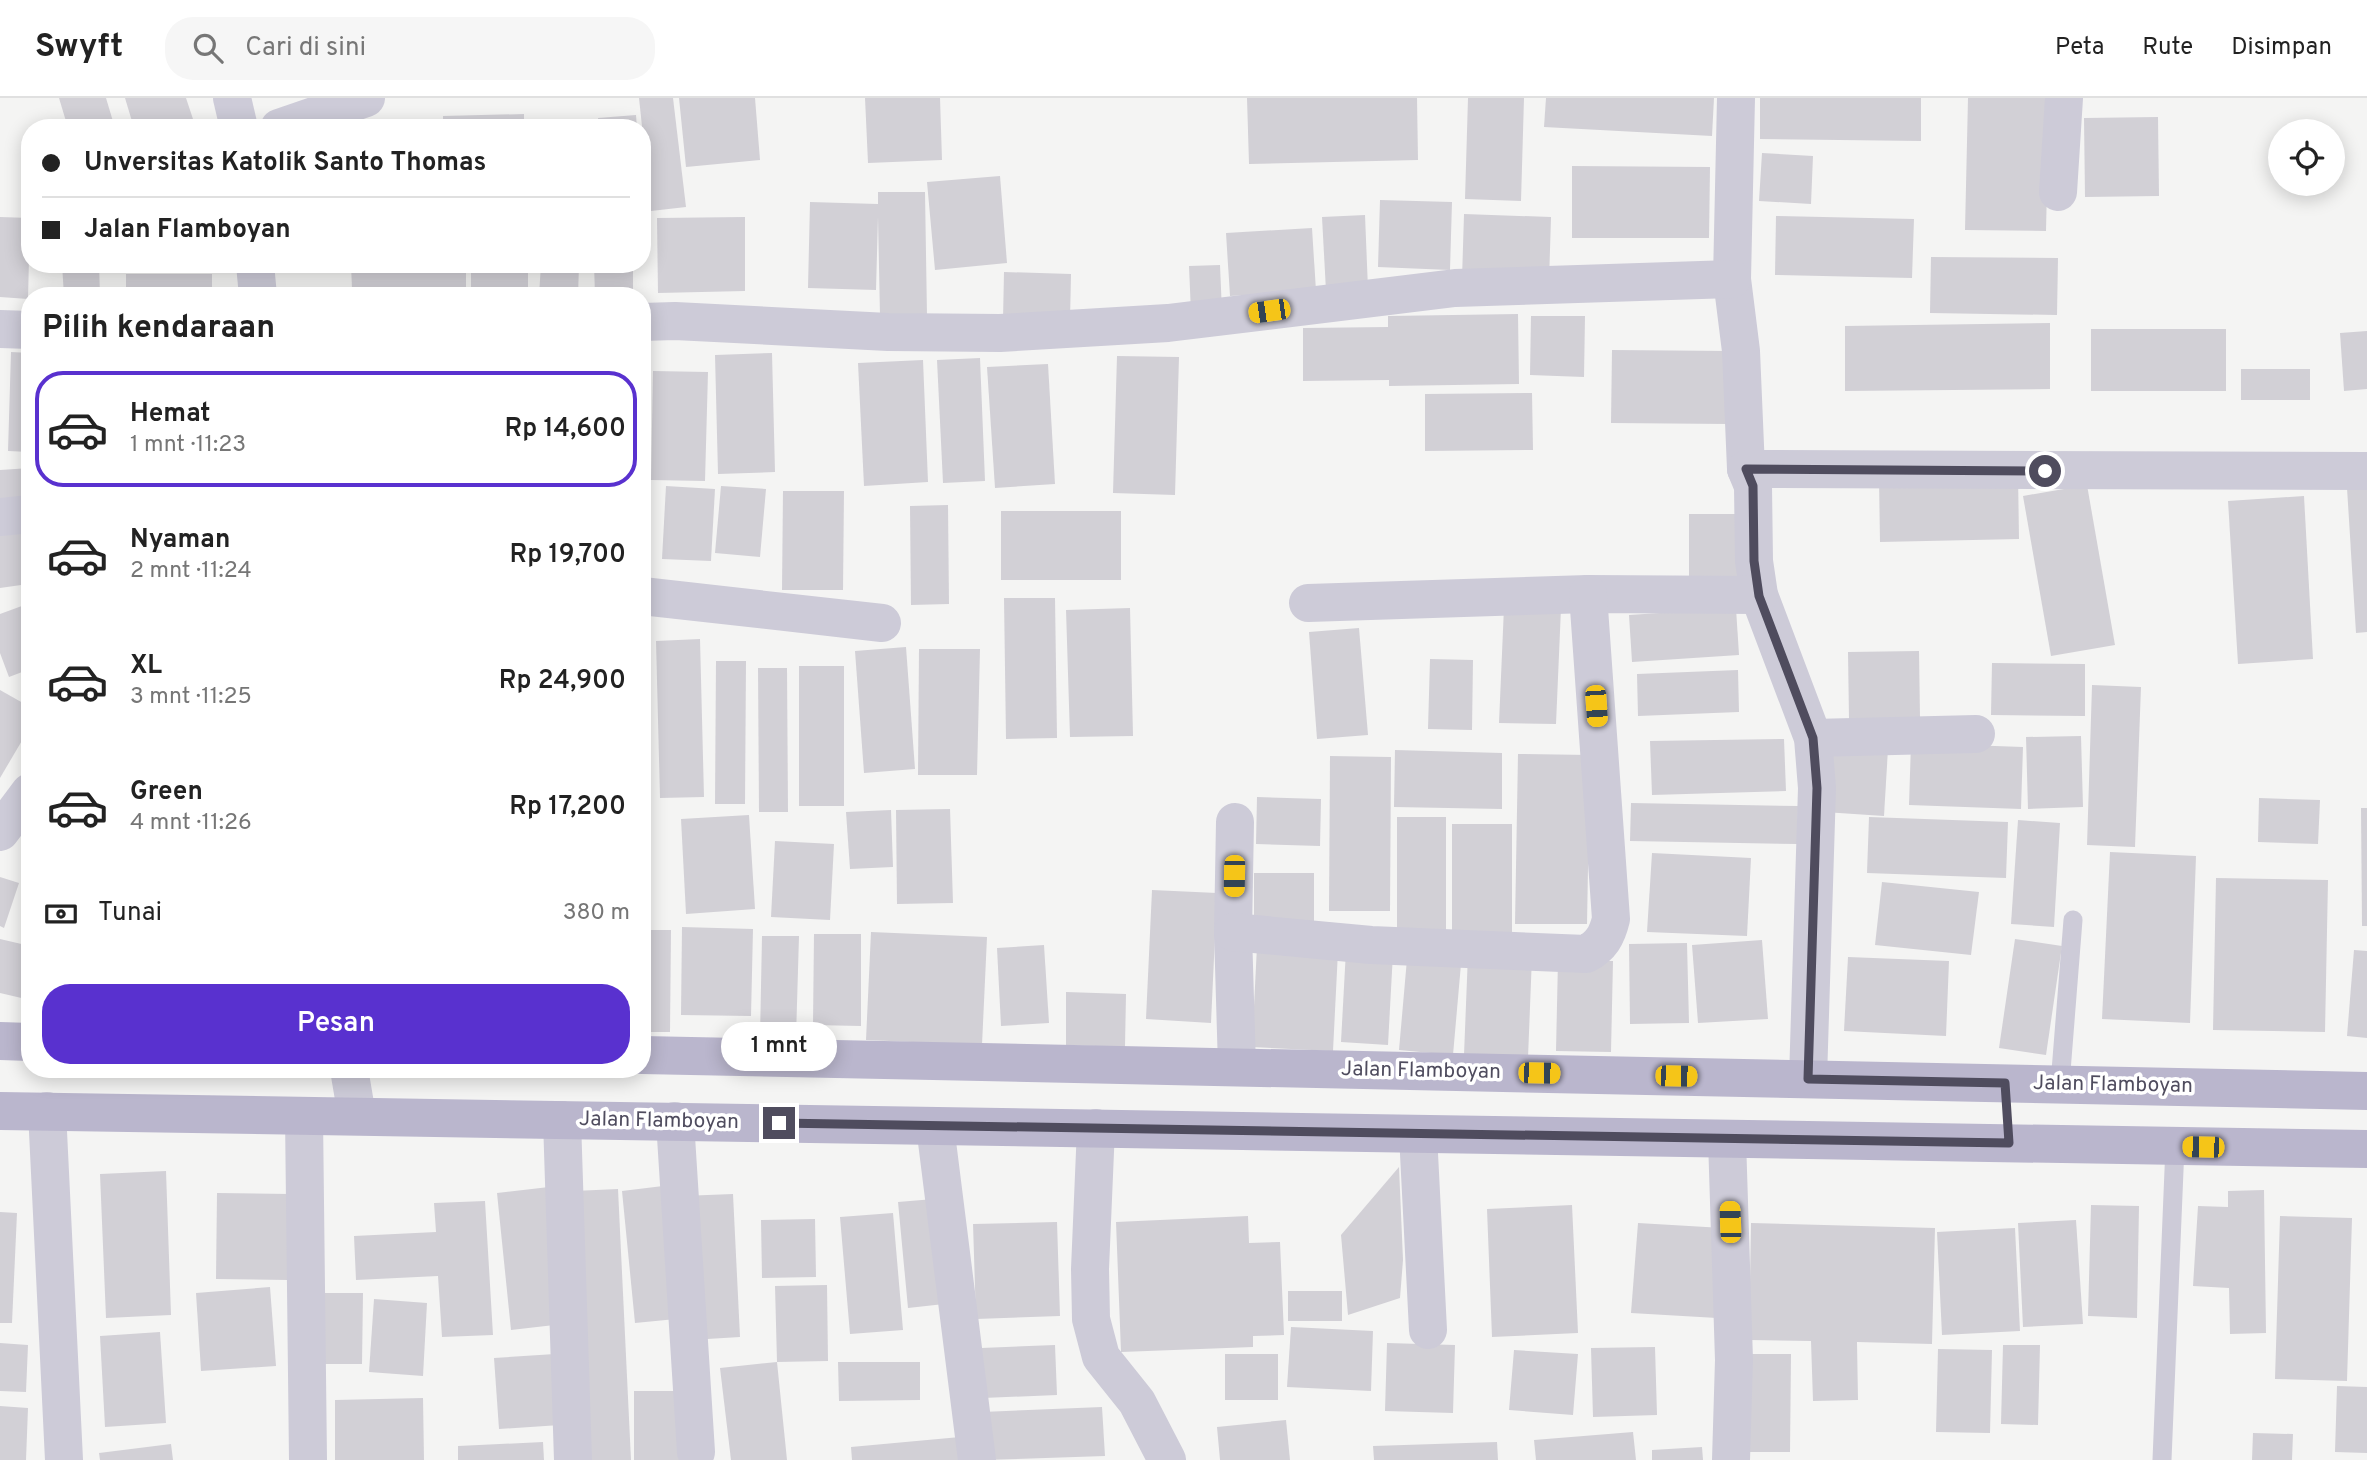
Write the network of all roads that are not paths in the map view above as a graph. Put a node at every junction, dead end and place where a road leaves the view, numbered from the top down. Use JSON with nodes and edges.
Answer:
{"nodes":[{"id":1,"x":232,"y":98,"type":"edge"},
{"id":2,"x":366,"y":98,"type":"edge"},
{"id":3,"x":1736,"y":98,"type":"edge"},
{"id":4,"x":2064,"y":98,"type":"edge"},
{"id":5,"x":237,"y":119,"type":"edge"},
{"id":6,"x":305,"y":119,"type":"edge"},
{"id":7,"x":2058,"y":192,"type":"dead end"},
{"id":8,"x":1731,"y":279,"type":"junction"},
{"id":9,"x":651,"y":322,"type":"edge"},
{"id":10,"x":0,"y":329,"type":"edge"},
{"id":11,"x":21,"y":330,"type":"edge"},
{"id":12,"x":1746,"y":469,"type":"junction"},
{"id":13,"x":2367,"y":471,"type":"edge"},
{"id":14,"x":21,"y":515,"type":"edge"},
{"id":15,"x":0,"y":517,"type":"edge"},
{"id":16,"x":1588,"y":594,"type":"junction"},
{"id":17,"x":1759,"y":596,"type":"junction"},
{"id":18,"x":651,"y":597,"type":"edge"},
{"id":19,"x":1308,"y":603,"type":"dead end"},
{"id":20,"x":882,"y":623,"type":"dead end"},
{"id":21,"x":1976,"y":734,"type":"dead end"},
{"id":22,"x":1813,"y":738,"type":"junction"},
{"id":23,"x":21,"y":804,"type":"edge"},
{"id":24,"x":1234,"y":822,"type":"dead end"},
{"id":25,"x":0,"y":832,"type":"edge"},
{"id":26,"x":2073,"y":920,"type":"dead end"},
{"id":27,"x":1233,"y":932,"type":"junction"},
{"id":28,"x":0,"y":1041,"type":"edge"},
{"id":29,"x":21,"y":1042,"type":"edge"},
{"id":30,"x":651,"y":1055,"type":"edge"},
{"id":31,"x":1237,"y":1067,"type":"junction"},
{"id":32,"x":351,"y":1078,"type":"edge"},
{"id":33,"x":1808,"y":1079,"type":"junction"},
{"id":34,"x":2005,"y":1083,"type":"junction"},
{"id":35,"x":2060,"y":1084,"type":"junction"},
{"id":36,"x":2357,"y":1087,"type":"edge"},
{"id":37,"x":0,"y":1111,"type":"edge"},
{"id":38,"x":47,"y":1111,"type":"junction"},
{"id":39,"x":304,"y":1116,"type":"junction"},
{"id":40,"x":357,"y":1116,"type":"junction"},
{"id":41,"x":562,"y":1120,"type":"junction"},
{"id":42,"x":675,"y":1121,"type":"junction"},
{"id":43,"x":935,"y":1126,"type":"junction"},
{"id":44,"x":1096,"y":1128,"type":"junction"},
{"id":45,"x":1418,"y":1134,"type":"junction"},
{"id":46,"x":1727,"y":1139,"type":"junction"},
{"id":47,"x":2009,"y":1143,"type":"junction"},
{"id":48,"x":2175,"y":1146,"type":"junction"},
{"id":49,"x":2367,"y":1149,"type":"edge"},
{"id":50,"x":1428,"y":1330,"type":"dead end"},
{"id":51,"x":695,"y":1452,"type":"dead end"},
{"id":52,"x":64,"y":1460,"type":"edge"},
{"id":53,"x":308,"y":1460,"type":"edge"},
{"id":54,"x":573,"y":1460,"type":"edge"},
{"id":55,"x":977,"y":1460,"type":"edge"},
{"id":56,"x":1167,"y":1460,"type":"edge"},
{"id":57,"x":1731,"y":1460,"type":"edge"},
{"id":58,"x":2162,"y":1460,"type":"edge"}],
"edges":[{"from":1,"to":5,"type":"street"},
{"from":2,"to":6,"type":"street"},
{"from":3,"to":8,"type":"street"},
{"from":4,"to":7,"type":"street"},
{"from":8,"to":9,"type":"street"},
{"from":8,"to":12,"type":"street"},
{"from":10,"to":11,"type":"street"},
{"from":12,"to":13,"type":"street"},
{"from":12,"to":17,"type":"street"},
{"from":14,"to":15,"type":"street"},
{"from":16,"to":17,"type":"street"},
{"from":16,"to":19,"type":"street"},
{"from":16,"to":27,"type":"street"},
{"from":17,"to":22,"type":"street"},
{"from":18,"to":20,"type":"street"},
{"from":21,"to":22,"type":"street"},
{"from":22,"to":33,"type":"street"},
{"from":23,"to":25,"type":"street"},
{"from":24,"to":27,"type":"street"},
{"from":26,"to":35,"type":"lane"},
{"from":27,"to":31,"type":"street"},
{"from":28,"to":29,"type":"main road"},
{"from":30,"to":31,"type":"main road","name":"Jalan Flamboyan"},
{"from":31,"to":33,"type":"main road","name":"Jalan Flamboyan"},
{"from":32,"to":40,"type":"street"},
{"from":33,"to":34,"type":"main road","name":"Jalan Flamboyan"},
{"from":34,"to":35,"type":"main road","name":"Jalan Flamboyan"},
{"from":34,"to":47,"type":"main road"},
{"from":35,"to":36,"type":"main road","name":"Jalan Flamboyan"},
{"from":37,"to":38,"type":"main road","name":"Jalan Flamboyan"},
{"from":38,"to":39,"type":"main road","name":"Jalan Flamboyan"},
{"from":38,"to":52,"type":"street"},
{"from":39,"to":40,"type":"main road","name":"Jalan Flamboyan"},
{"from":39,"to":53,"type":"street"},
{"from":40,"to":41,"type":"main road","name":"Jalan Flamboyan"},
{"from":41,"to":42,"type":"main road","name":"Jalan Flamboyan"},
{"from":41,"to":54,"type":"street"},
{"from":42,"to":43,"type":"main road","name":"Jalan Flamboyan"},
{"from":42,"to":51,"type":"street"},
{"from":43,"to":44,"type":"main road","name":"Jalan Flamboyan"},
{"from":43,"to":55,"type":"street"},
{"from":44,"to":45,"type":"main road","name":"Jalan Flamboyan"},
{"from":44,"to":56,"type":"street"},
{"from":45,"to":46,"type":"main road","name":"Jalan Flamboyan"},
{"from":45,"to":50,"type":"street"},
{"from":46,"to":47,"type":"main road","name":"Jalan Flamboyan"},
{"from":46,"to":57,"type":"street"},
{"from":47,"to":48,"type":"main road","name":"Jalan Flamboyan"},
{"from":48,"to":49,"type":"main road","name":"Jalan Flamboyan"},
{"from":48,"to":58,"type":"lane"}]}
